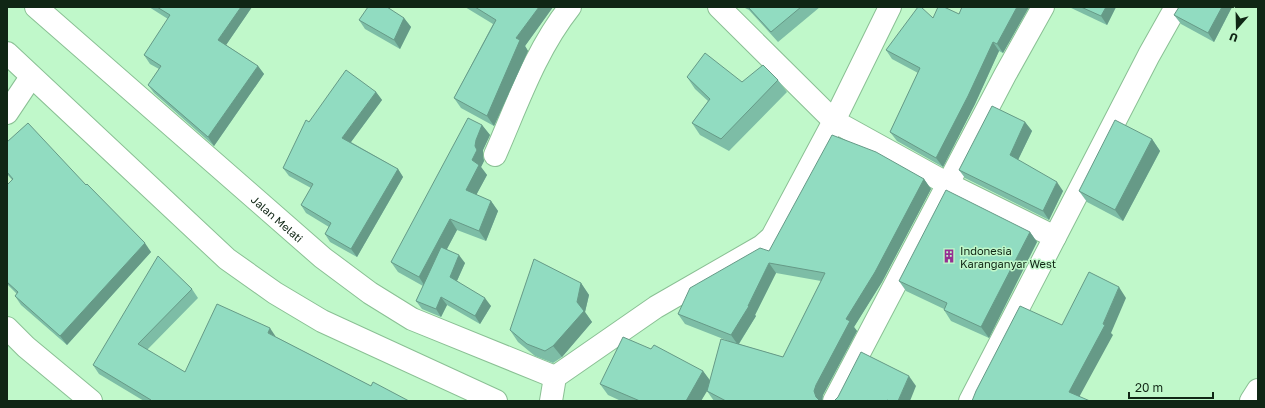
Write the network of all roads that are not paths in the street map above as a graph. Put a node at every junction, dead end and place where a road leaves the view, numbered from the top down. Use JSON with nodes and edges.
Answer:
{"nodes":[{"id":1,"x":36,"y":7,"type":"edge"},
{"id":2,"x":570,"y":7,"type":"edge"},
{"id":3,"x":719,"y":7,"type":"edge"},
{"id":4,"x":890,"y":7,"type":"edge"},
{"id":5,"x":1043,"y":7,"type":"edge"},
{"id":6,"x":1176,"y":7,"type":"edge"},
{"id":7,"x":7,"y":53,"type":"edge"},
{"id":8,"x":31,"y":77,"type":"junction"},
{"id":9,"x":7,"y":113,"type":"edge"},
{"id":10,"x":834,"y":121,"type":"junction"},
{"id":11,"x":495,"y":155,"type":"dead end"},
{"id":12,"x":948,"y":184,"type":"junction"},
{"id":13,"x":1055,"y":237,"type":"junction"},
{"id":14,"x":7,"y":328,"type":"edge"},
{"id":15,"x":554,"y":377,"type":"junction"},
{"id":16,"x":1258,"y":390,"type":"edge"},
{"id":17,"x":91,"y":401,"type":"edge"},
{"id":18,"x":496,"y":401,"type":"edge"},
{"id":19,"x":551,"y":401,"type":"edge"},
{"id":20,"x":834,"y":401,"type":"edge"},
{"id":21,"x":970,"y":401,"type":"edge"},
{"id":22,"x":1251,"y":401,"type":"edge"}],
"edges":[{"from":1,"to":15,"type":"street","name":"Jalan Melati"},
{"from":2,"to":11,"type":"street"},
{"from":3,"to":10,"type":"street"},
{"from":4,"to":10,"type":"street"},
{"from":5,"to":12,"type":"street"},
{"from":6,"to":13,"type":"street"},
{"from":7,"to":8,"type":"street"},
{"from":8,"to":9,"type":"street"},
{"from":8,"to":18,"type":"street"},
{"from":10,"to":12,"type":"street"},
{"from":10,"to":15,"type":"street"},
{"from":12,"to":13,"type":"street"},
{"from":12,"to":20,"type":"street"},
{"from":13,"to":21,"type":"street"},
{"from":14,"to":17,"type":"street"},
{"from":15,"to":19,"type":"street"},
{"from":16,"to":22,"type":"street"}]}
